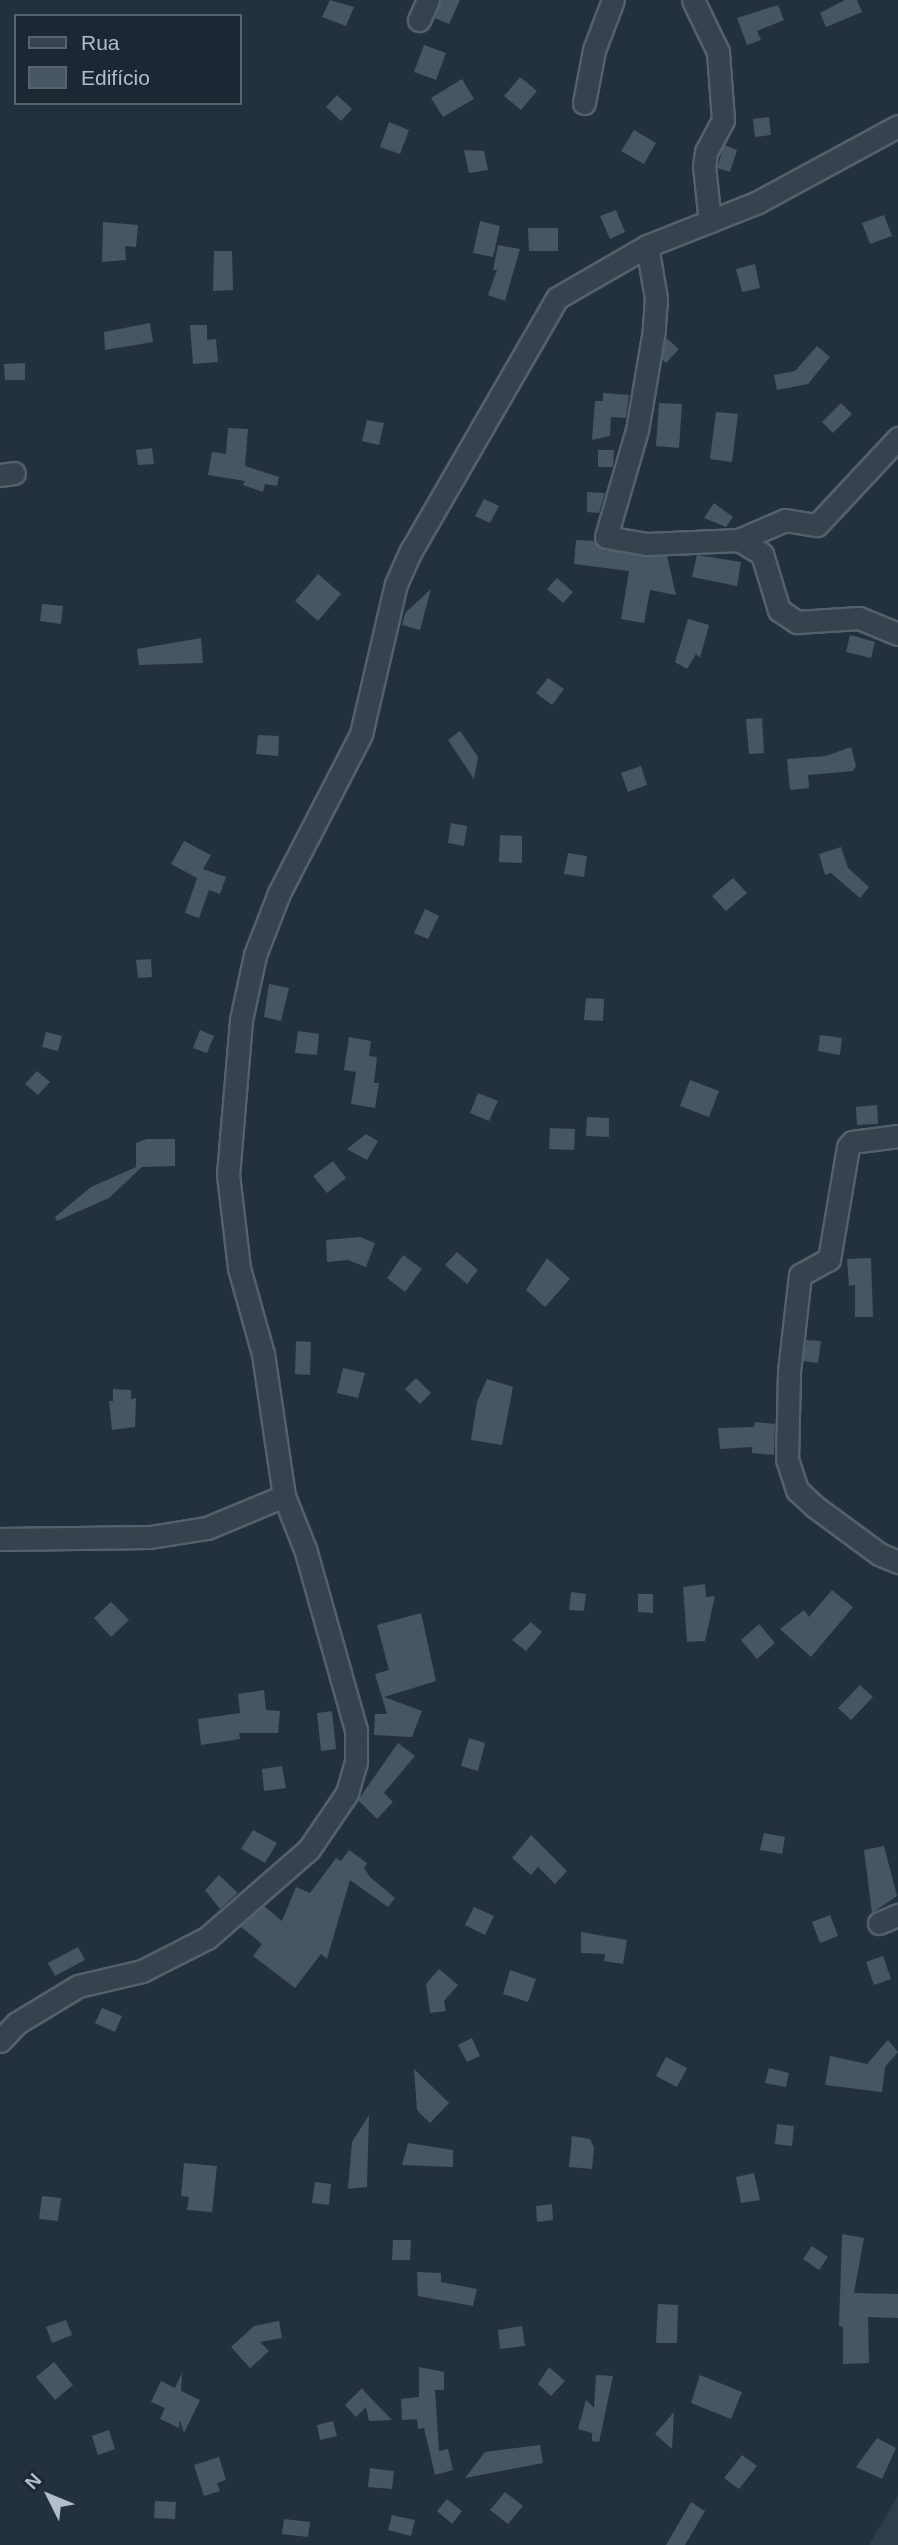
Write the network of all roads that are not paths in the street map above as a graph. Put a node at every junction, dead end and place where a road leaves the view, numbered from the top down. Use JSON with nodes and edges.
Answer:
{"nodes":[{"id":1,"x":428,"y":0,"type":"edge"},
{"id":2,"x":613,"y":0,"type":"edge"},
{"id":3,"x":693,"y":0,"type":"edge"},
{"id":4,"x":419,"y":20,"type":"dead end"},
{"id":5,"x":584,"y":103,"type":"dead end"},
{"id":6,"x":898,"y":127,"type":"edge"},
{"id":7,"x":710,"y":222,"type":"junction"},
{"id":8,"x":647,"y":246,"type":"junction"},
{"id":9,"x":898,"y":438,"type":"edge"},
{"id":10,"x":739,"y":540,"type":"junction"},
{"id":11,"x":898,"y":634,"type":"edge"},
{"id":12,"x":898,"y":1136,"type":"edge"},
{"id":13,"x":284,"y":1496,"type":"junction"},
{"id":14,"x":0,"y":1539,"type":"edge"},
{"id":15,"x":898,"y":1562,"type":"edge"},
{"id":16,"x":0,"y":2041,"type":"edge"}],
"edges":[{"from":1,"to":4,"type":"street"},
{"from":2,"to":5,"type":"street"},
{"from":3,"to":7,"type":"street"},
{"from":6,"to":7,"type":"street"},
{"from":7,"to":8,"type":"street"},
{"from":8,"to":10,"type":"street"},
{"from":8,"to":13,"type":"street"},
{"from":9,"to":10,"type":"street"},
{"from":10,"to":11,"type":"street"},
{"from":12,"to":15,"type":"street"},
{"from":13,"to":14,"type":"street"},
{"from":13,"to":16,"type":"street"}]}
